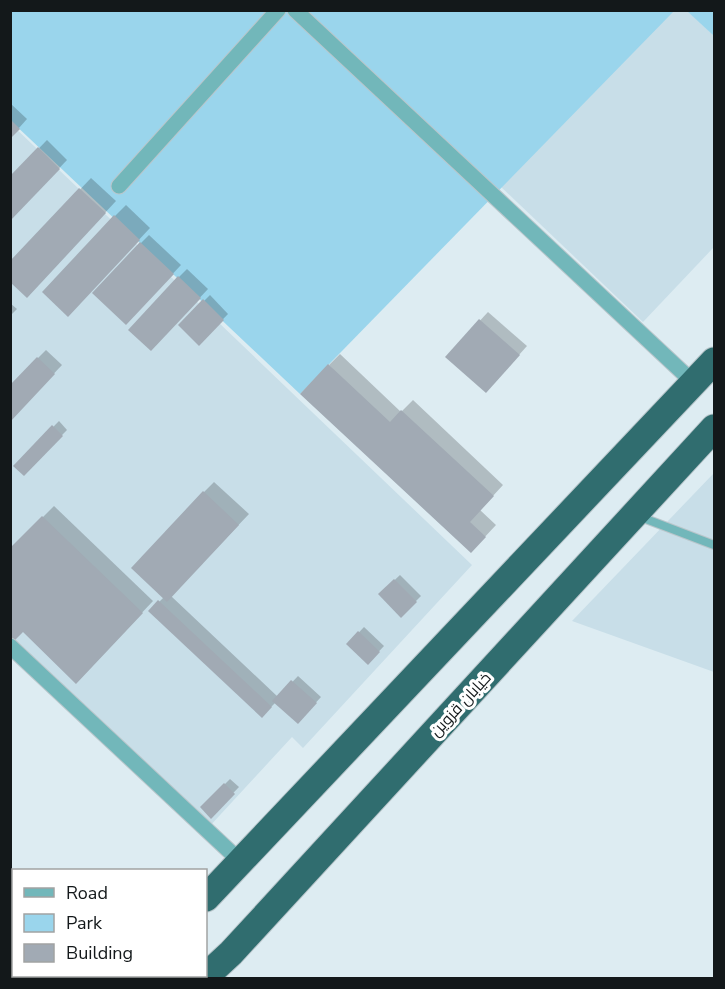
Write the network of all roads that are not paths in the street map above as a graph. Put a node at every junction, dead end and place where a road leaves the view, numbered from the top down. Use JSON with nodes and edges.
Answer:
{"nodes":[{"id":1,"x":278,"y":10,"type":"edge"},
{"id":2,"x":295,"y":10,"type":"edge"},
{"id":3,"x":119,"y":186,"type":"dead end"},
{"id":4,"x":714,"y":361,"type":"edge"},
{"id":5,"x":694,"y":383,"type":"junction"},
{"id":6,"x":714,"y":428,"type":"edge"},
{"id":7,"x":634,"y":515,"type":"junction"},
{"id":8,"x":714,"y":545,"type":"edge"},
{"id":9,"x":10,"y":646,"type":"edge"},
{"id":10,"x":240,"y":861,"type":"junction"},
{"id":11,"x":207,"y":897,"type":"edge"},
{"id":12,"x":207,"y":975,"type":"edge"}],
"edges":[{"from":1,"to":3,"type":"street"},
{"from":2,"to":5,"type":"street"},
{"from":4,"to":5,"type":"highway"},
{"from":5,"to":10,"type":"highway"},
{"from":6,"to":7,"type":"highway","name":"خیابان قزوین"},
{"from":7,"to":8,"type":"lane"},
{"from":7,"to":12,"type":"highway","name":"خیابان قزوین"},
{"from":9,"to":10,"type":"street"},
{"from":10,"to":11,"type":"highway"}]}
